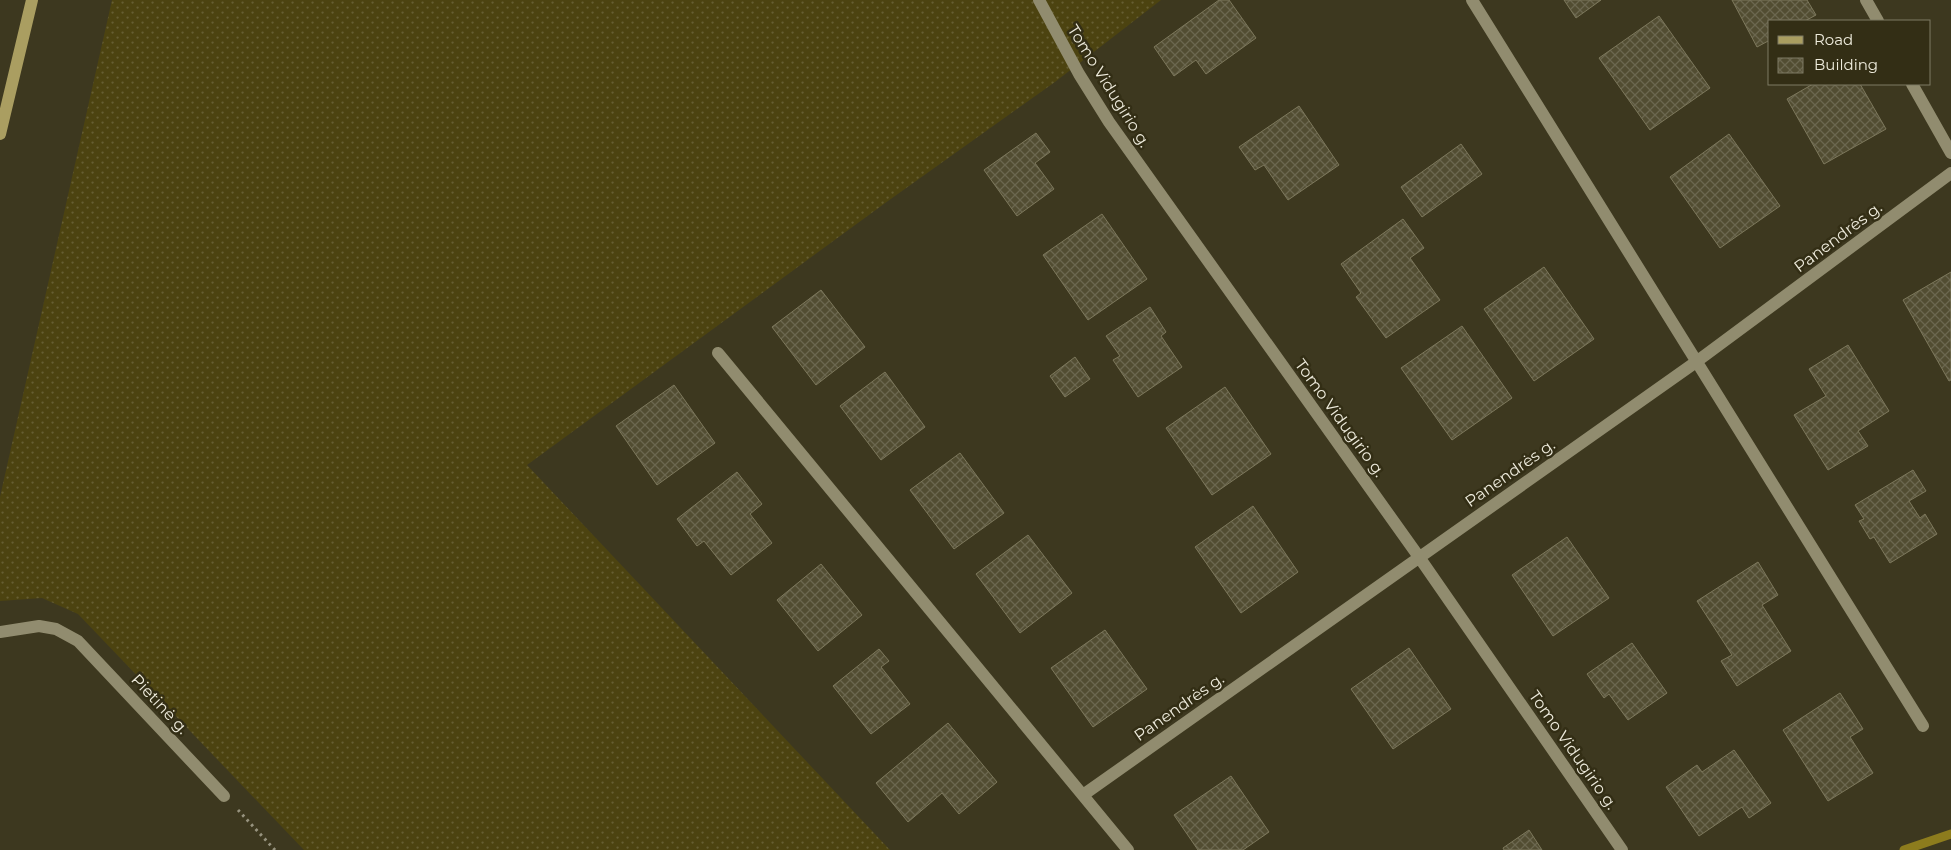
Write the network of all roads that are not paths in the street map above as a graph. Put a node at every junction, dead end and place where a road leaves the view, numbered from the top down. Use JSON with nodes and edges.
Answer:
{"nodes":[{"id":1,"x":32,"y":0,"type":"edge"},
{"id":2,"x":1039,"y":0,"type":"edge"},
{"id":3,"x":1472,"y":0,"type":"edge"},
{"id":4,"x":1866,"y":0,"type":"edge"},
{"id":5,"x":1877,"y":20,"type":"edge"},
{"id":6,"x":1913,"y":85,"type":"edge"},
{"id":7,"x":0,"y":134,"type":"edge"},
{"id":8,"x":1951,"y":153,"type":"edge"},
{"id":9,"x":1951,"y":173,"type":"edge"},
{"id":10,"x":718,"y":353,"type":"dead end"},
{"id":11,"x":1696,"y":362,"type":"junction"},
{"id":12,"x":1419,"y":556,"type":"junction"},
{"id":13,"x":0,"y":632,"type":"edge"},
{"id":14,"x":1923,"y":726,"type":"dead end"},
{"id":15,"x":1083,"y":795,"type":"junction"},
{"id":16,"x":224,"y":796,"type":"road end"},
{"id":17,"x":1128,"y":850,"type":"edge"},
{"id":18,"x":1622,"y":850,"type":"edge"}],
"edges":[{"from":1,"to":7,"type":"main road"},
{"from":2,"to":12,"type":"street","name":"Tomo Vidugirio g."},
{"from":3,"to":11,"type":"street"},
{"from":4,"to":5,"type":"street"},
{"from":6,"to":8,"type":"street"},
{"from":9,"to":11,"type":"street","name":"Panendrės g."},
{"from":10,"to":15,"type":"street"},
{"from":11,"to":12,"type":"street","name":"Panendrės g."},
{"from":11,"to":14,"type":"street"},
{"from":12,"to":15,"type":"street","name":"Panendrės g."},
{"from":12,"to":18,"type":"street","name":"Tomo Vidugirio g."},
{"from":13,"to":16,"type":"street","name":"Pietinė g."},
{"from":15,"to":17,"type":"street"}]}
